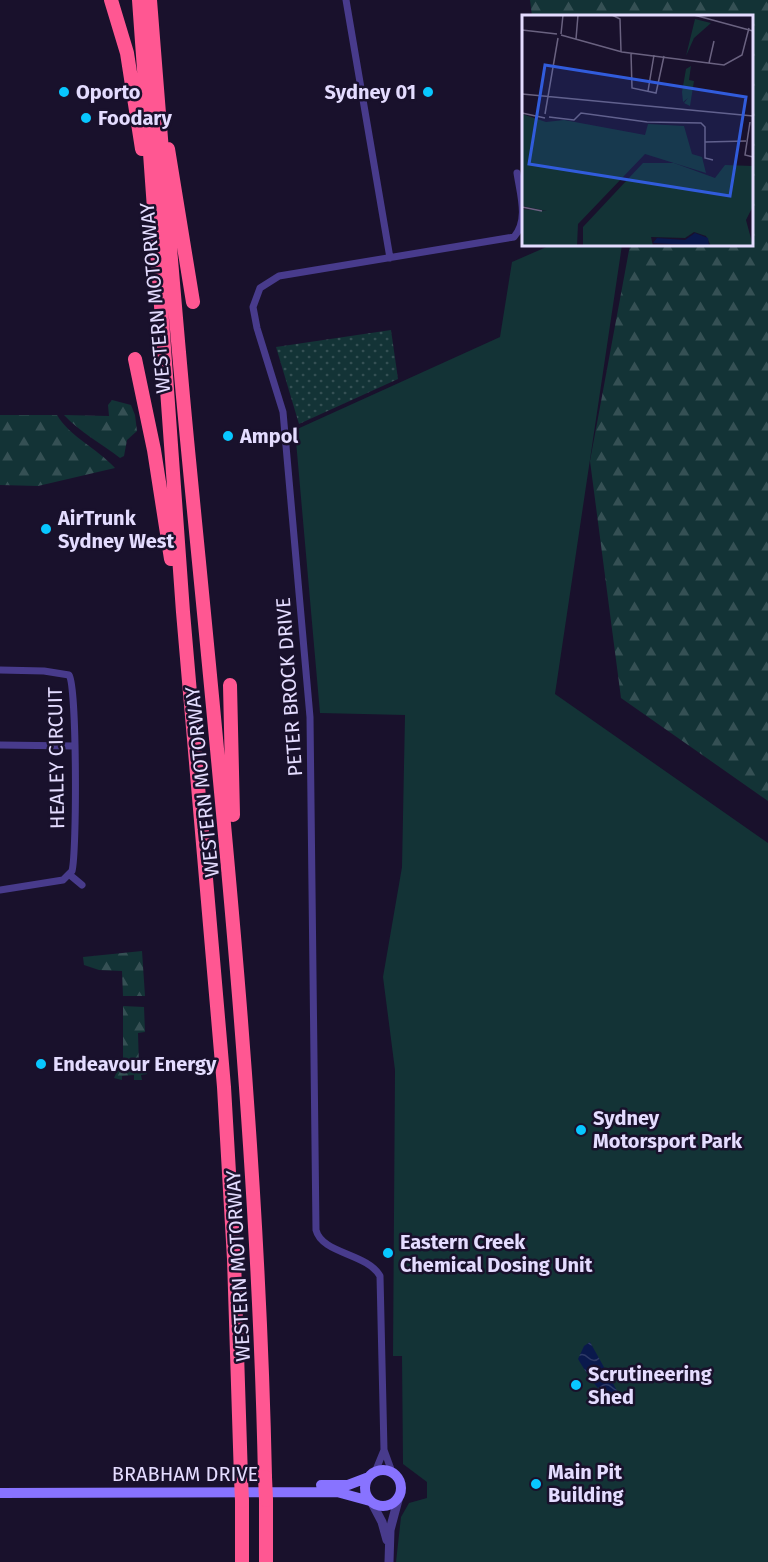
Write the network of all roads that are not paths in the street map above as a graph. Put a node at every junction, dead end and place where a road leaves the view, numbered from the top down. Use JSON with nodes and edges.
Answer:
{"nodes":[{"id":1,"x":111,"y":0,"type":"edge"},
{"id":2,"x":139,"y":0,"type":"edge"},
{"id":3,"x":150,"y":0,"type":"edge"},
{"id":4,"x":346,"y":0,"type":"edge"},
{"id":5,"x":158,"y":106,"type":"junction"},
{"id":6,"x":517,"y":173,"type":"dead end"},
{"id":7,"x":522,"y":210,"type":"edge"},
{"id":8,"x":522,"y":220,"type":"edge"},
{"id":9,"x":158,"y":257,"type":"junction"},
{"id":10,"x":390,"y":258,"type":"junction"},
{"id":11,"x":193,"y":302,"type":"dead end"},
{"id":12,"x":135,"y":359,"type":"dead end"},
{"id":13,"x":183,"y":612,"type":"junction"},
{"id":14,"x":0,"y":670,"type":"edge"},
{"id":15,"x":230,"y":685,"type":"dead end"},
{"id":16,"x":0,"y":746,"type":"edge"},
{"id":17,"x":74,"y":746,"type":"junction"},
{"id":18,"x":70,"y":875,"type":"junction"},
{"id":19,"x":82,"y":885,"type":"dead end"},
{"id":20,"x":0,"y":890,"type":"edge"},
{"id":21,"x":236,"y":935,"type":"junction"},
{"id":22,"x":384,"y":1450,"type":"junction"},
{"id":23,"x":392,"y":1472,"type":"junction"},
{"id":24,"x":372,"y":1475,"type":"junction"},
{"id":25,"x":0,"y":1485,"type":"edge"},
{"id":26,"x":0,"y":1493,"type":"edge"},
{"id":27,"x":398,"y":1500,"type":"junction"},
{"id":28,"x":371,"y":1502,"type":"junction"},
{"id":29,"x":389,"y":1548,"type":"junction"},
{"id":30,"x":242,"y":1562,"type":"edge"},
{"id":31,"x":266,"y":1562,"type":"edge"},
{"id":32,"x":389,"y":1562,"type":"edge"}],
"edges":[{"from":1,"to":9,"type":"highway"},
{"from":2,"to":9,"type":"highway","name":"WESTERN MOTORWAY"},
{"from":3,"to":5,"type":"highway","name":"WESTERN MOTORWAY"},
{"from":4,"to":10,"type":"street"},
{"from":5,"to":11,"type":"highway"},
{"from":5,"to":21,"type":"highway","name":"WESTERN MOTORWAY"},
{"from":6,"to":7,"type":"street"},
{"from":8,"to":10,"type":"street"},
{"from":9,"to":13,"type":"highway","name":"WESTERN MOTORWAY"},
{"from":10,"to":22,"type":"street","name":"PETER BROCK DRIVE"},
{"from":12,"to":13,"type":"highway"},
{"from":13,"to":30,"type":"highway","name":"WESTERN MOTORWAY","bridge":true},
{"from":14,"to":17,"type":"street","name":"HEALEY CIRCUIT"},
{"from":15,"to":21,"type":"highway"},
{"from":16,"to":17,"type":"street"},
{"from":17,"to":18,"type":"street","name":"HEALEY CIRCUIT"},
{"from":18,"to":19,"type":"street"},
{"from":18,"to":20,"type":"street"},
{"from":21,"to":31,"type":"highway","name":"WESTERN MOTORWAY","bridge":true},
{"from":22,"to":23,"type":"street","name":"PETER BROCK DRIVE"},
{"from":22,"to":24,"type":"street","name":"PETER BROCK DRIVE"},
{"from":23,"to":24,"type":"main road"},
{"from":23,"to":27,"type":"main road"},
{"from":24,"to":25,"type":"main road","name":"BRABHAM DRIVE"},
{"from":24,"to":28,"type":"main road"},
{"from":26,"to":28,"type":"main road","name":"BRABHAM DRIVE"},
{"from":27,"to":28,"type":"main road"},
{"from":27,"to":29,"type":"street"},
{"from":28,"to":29,"type":"street"},
{"from":29,"to":32,"type":"street"}]}
